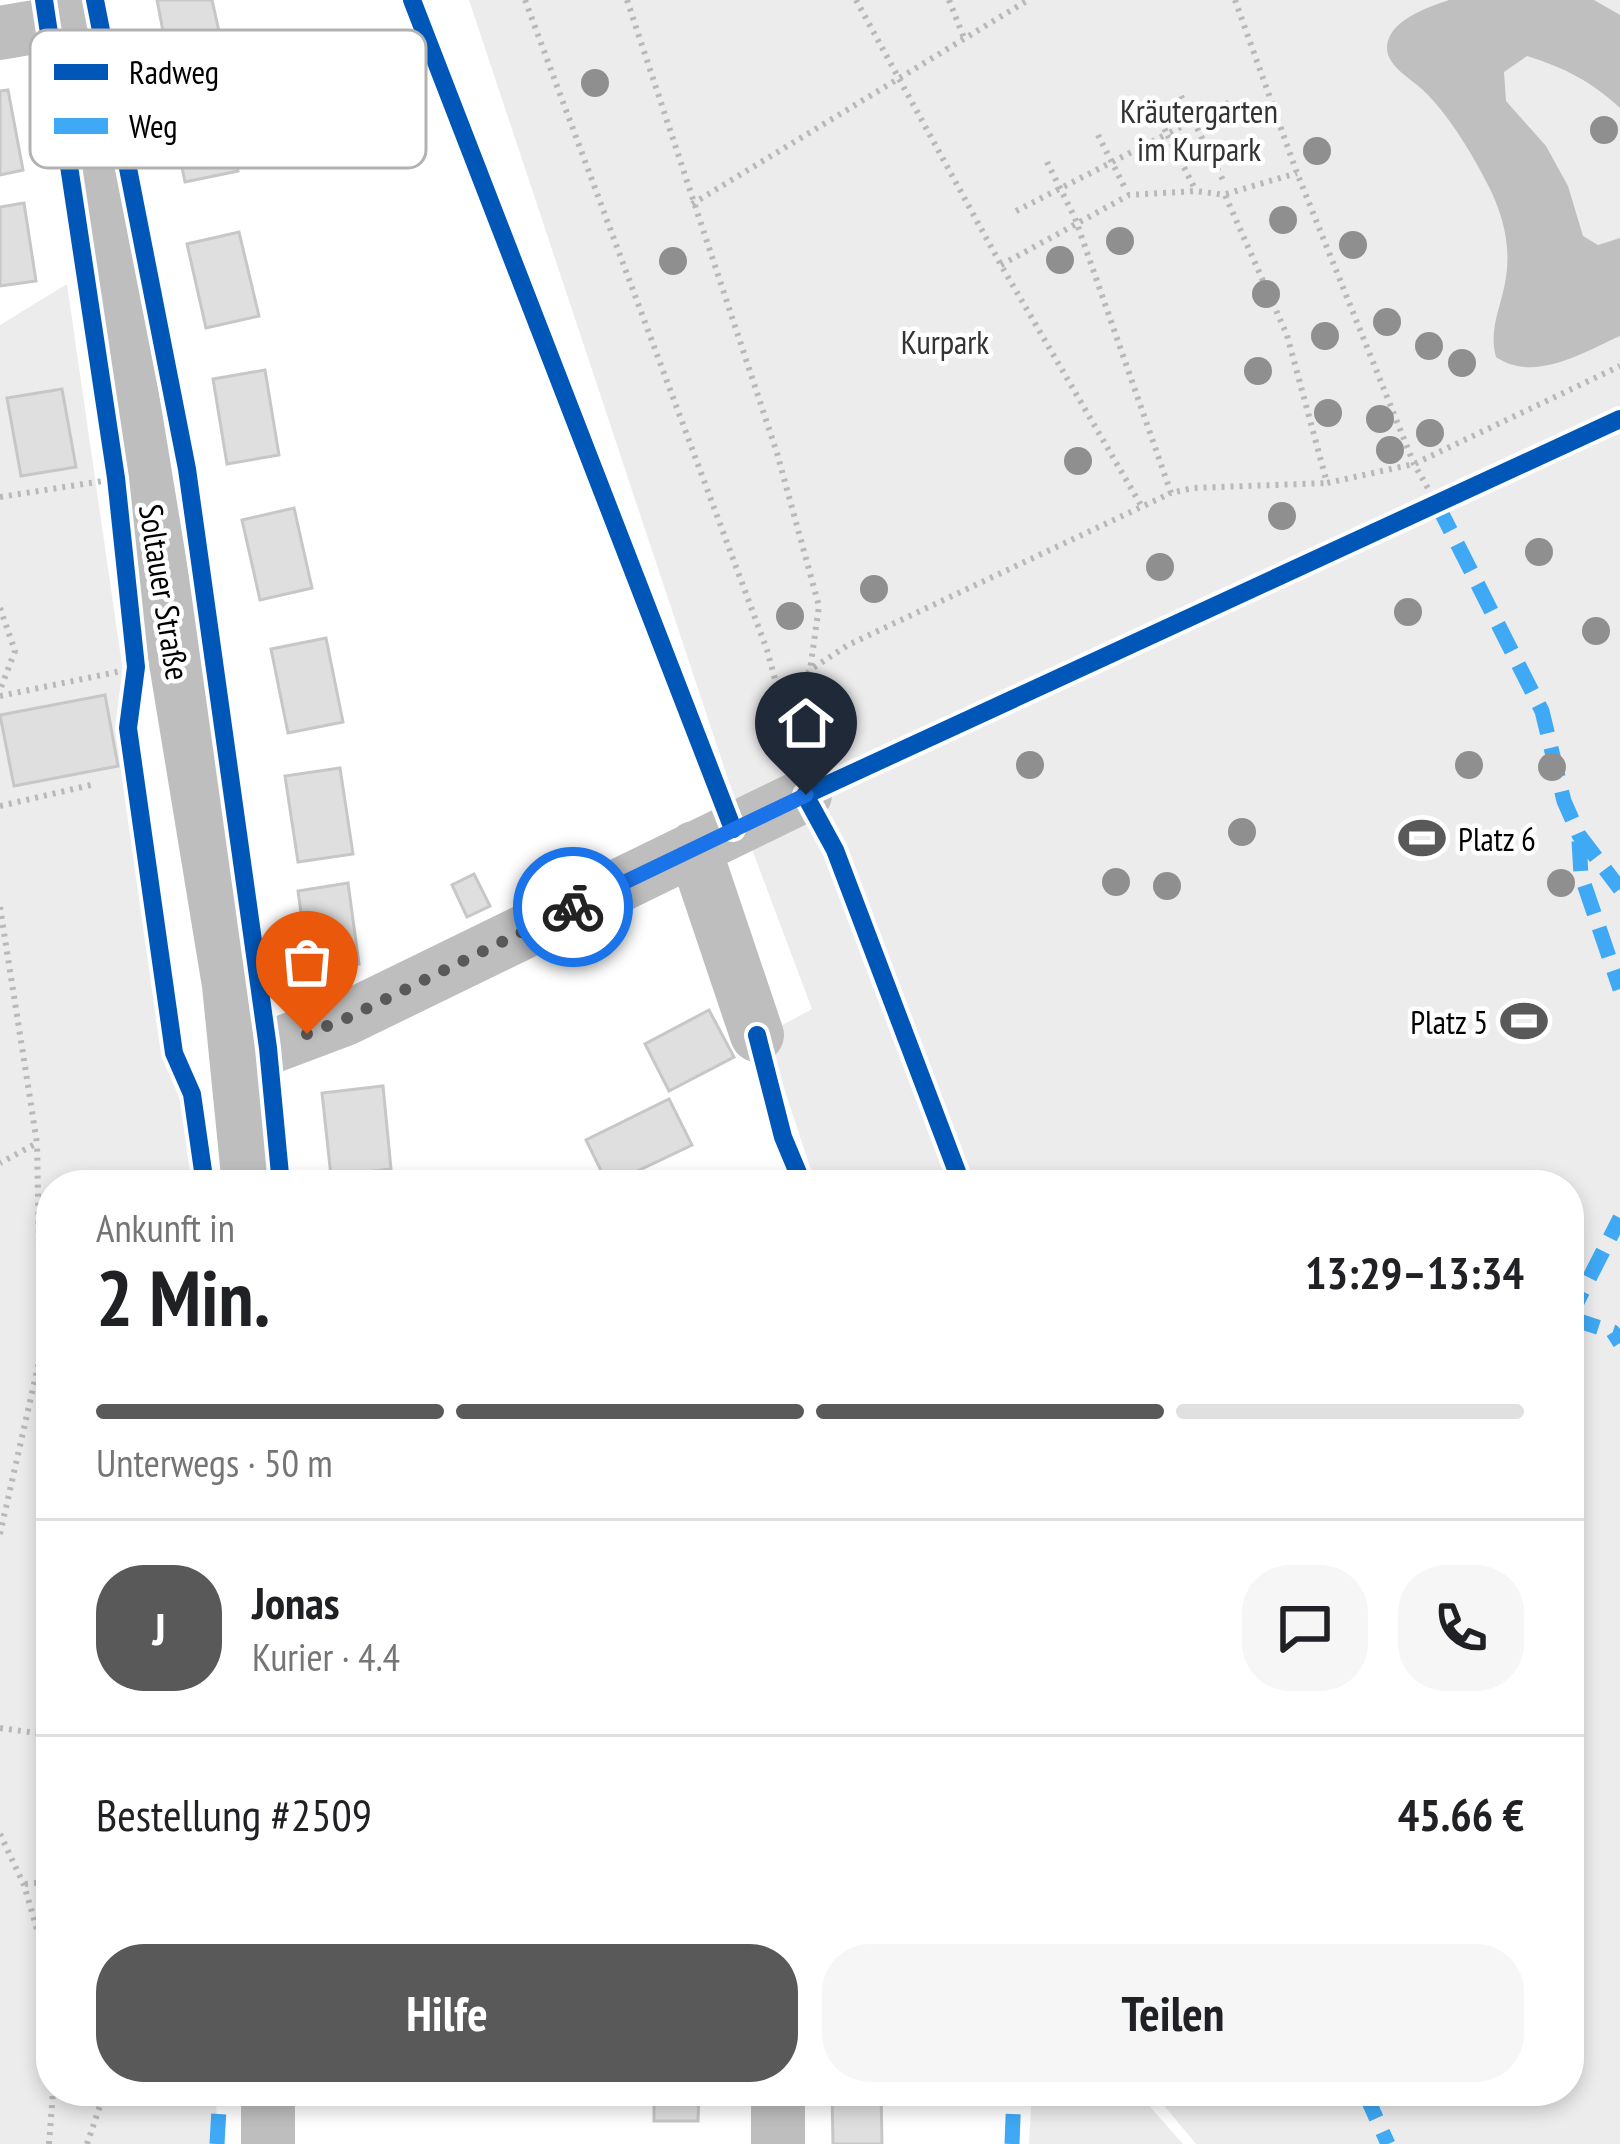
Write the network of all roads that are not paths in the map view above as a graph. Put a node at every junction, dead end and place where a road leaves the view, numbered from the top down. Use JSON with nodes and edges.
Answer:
{"nodes":[{"id":1,"x":69,"y":11,"type":"edge"},
{"id":2,"x":0,"y":33,"type":"edge"},
{"id":3,"x":94,"y":168,"type":"edge"},
{"id":4,"x":806,"y":795,"type":"road end"},
{"id":5,"x":694,"y":848,"type":"junction"},
{"id":6,"x":757,"y":1036,"type":"dead end"},
{"id":7,"x":238,"y":1053,"type":"junction"},
{"id":8,"x":248,"y":1170,"type":"edge"},
{"id":9,"x":268,"y":2106,"type":"edge"},
{"id":10,"x":778,"y":2106,"type":"edge"},
{"id":11,"x":268,"y":2144,"type":"edge"},
{"id":12,"x":778,"y":2144,"type":"edge"}],
"edges":[{"from":1,"to":2,"type":"street"},
{"from":3,"to":7,"type":"street","name":"Soltauer Straße"},
{"from":4,"to":5,"type":"street"},
{"from":5,"to":6,"type":"street"},
{"from":5,"to":7,"type":"street"},
{"from":7,"to":8,"type":"street","name":"Soltauer Straße"},
{"from":9,"to":11,"type":"street"},
{"from":10,"to":12,"type":"street"}]}
